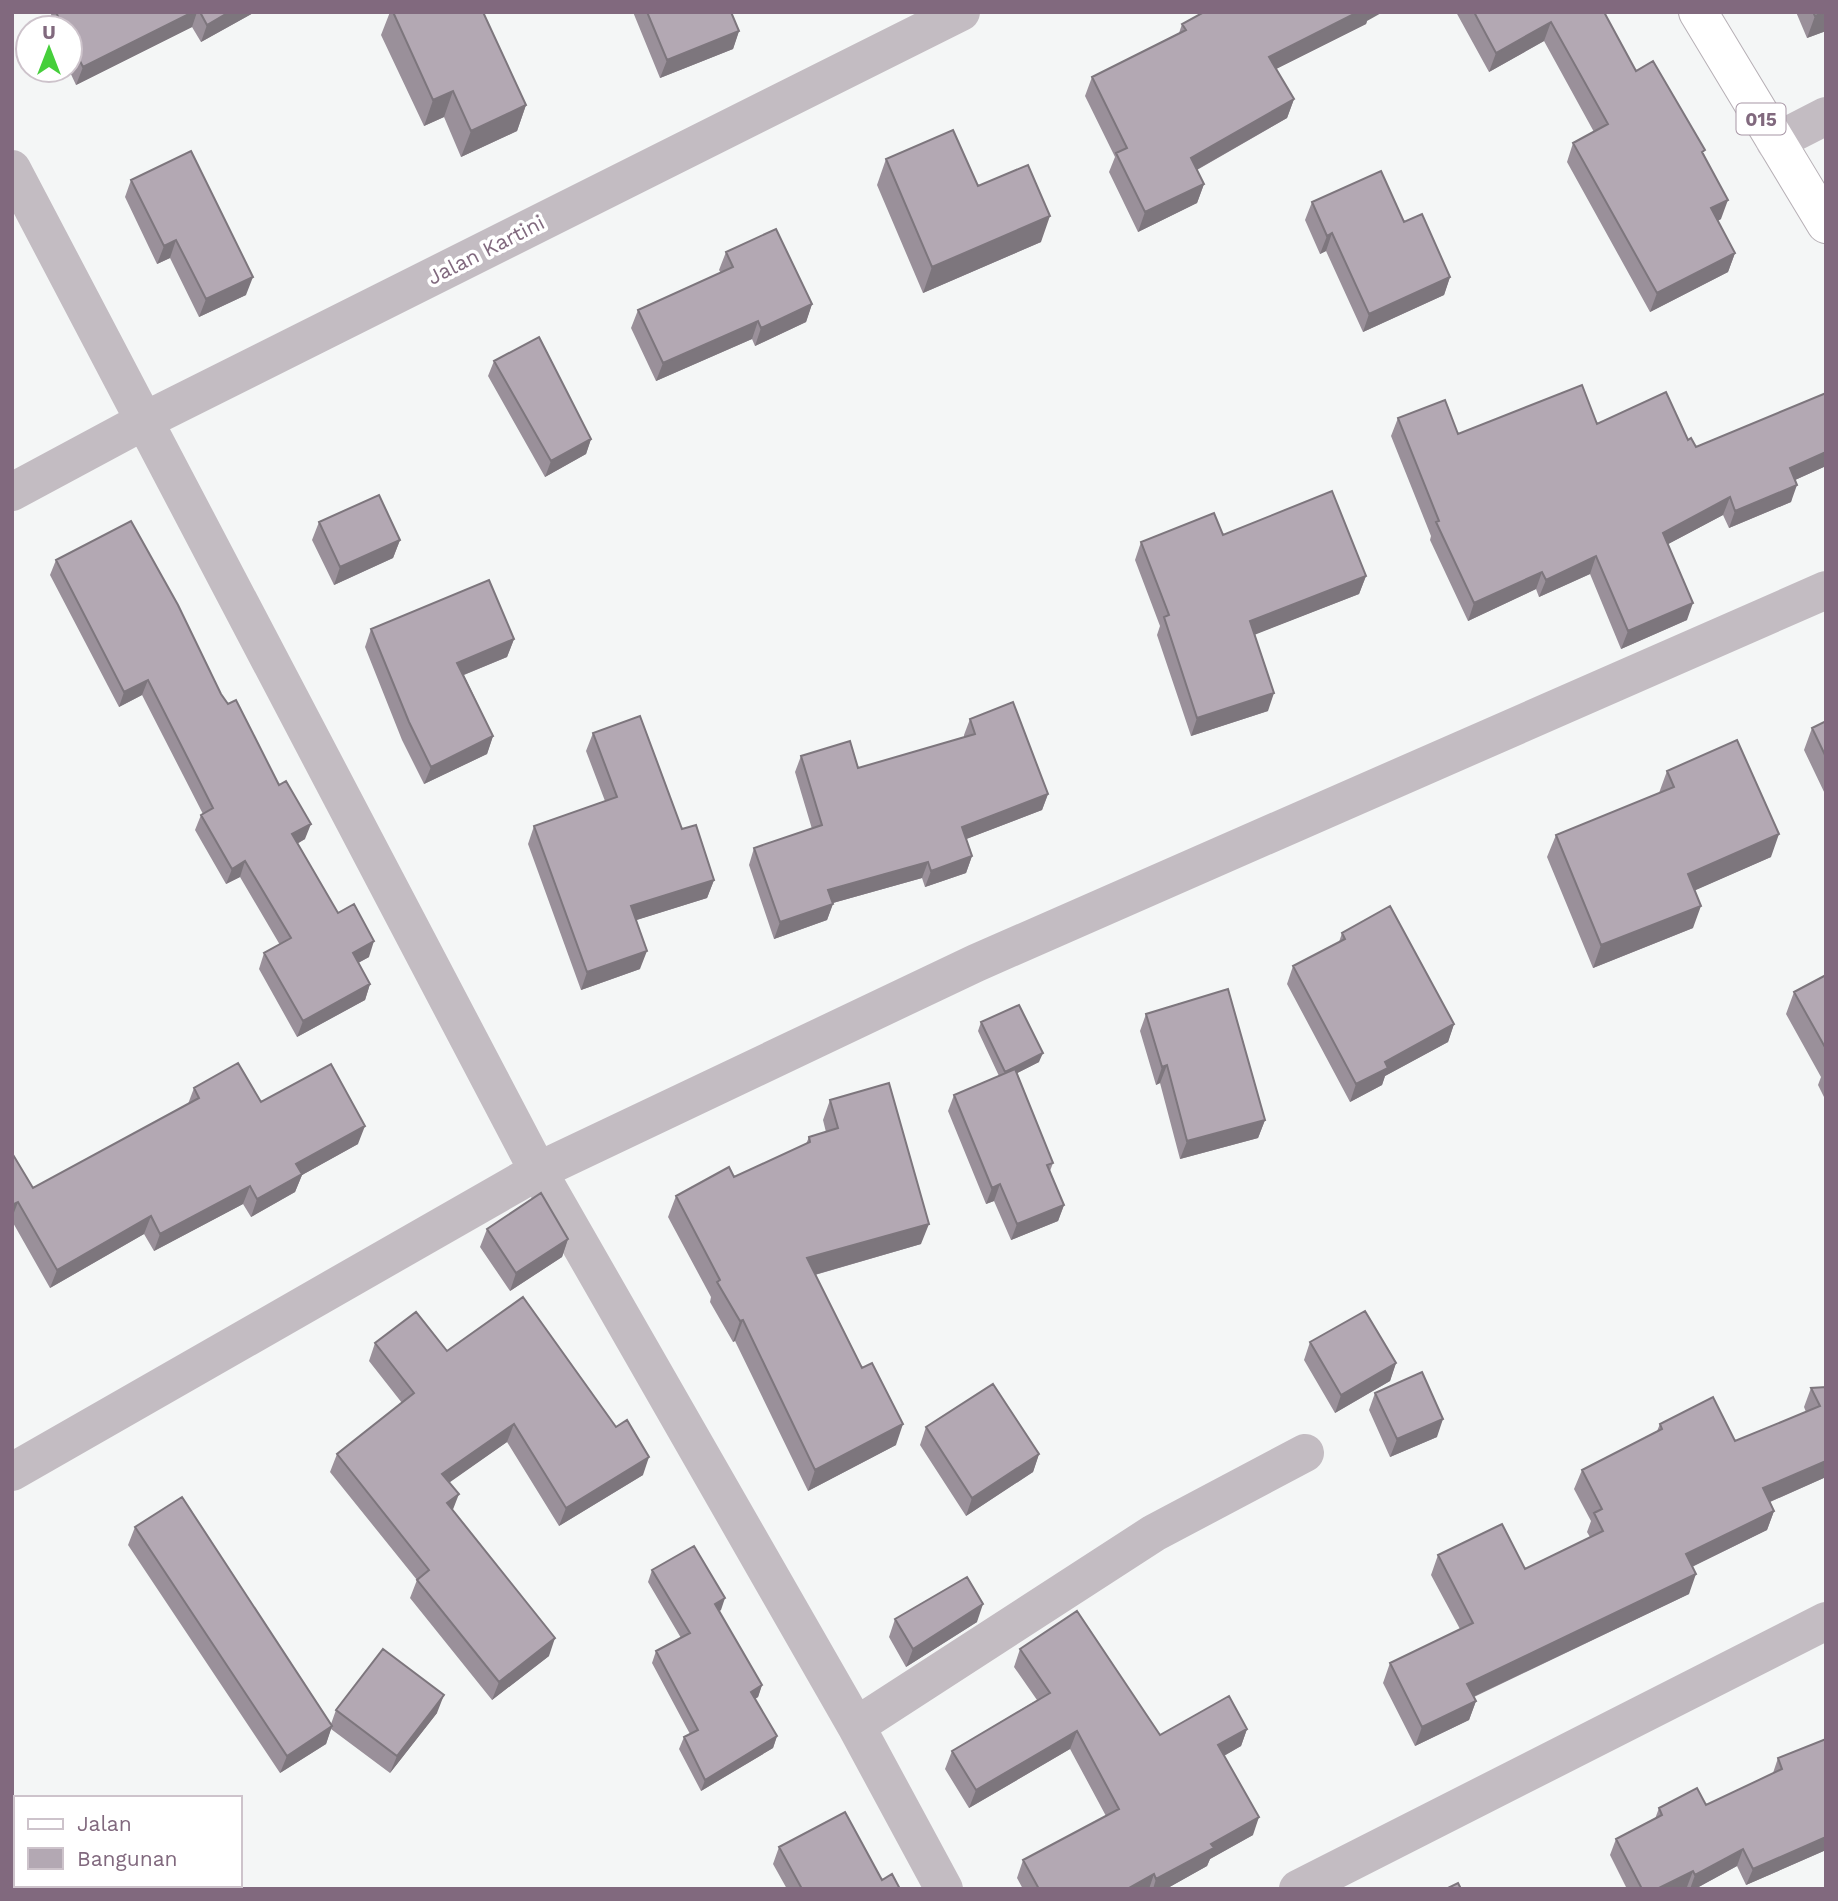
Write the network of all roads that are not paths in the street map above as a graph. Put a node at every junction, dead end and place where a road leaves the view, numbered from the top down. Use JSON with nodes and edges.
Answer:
{"nodes":[{"id":1,"x":961,"y":12,"type":"edge"},
{"id":2,"x":1699,"y":12,"type":"edge"},
{"id":3,"x":1826,"y":116,"type":"edge"},
{"id":4,"x":1775,"y":142,"type":"junction"},
{"id":5,"x":12,"y":169,"type":"edge"},
{"id":6,"x":1826,"y":224,"type":"edge"},
{"id":7,"x":146,"y":420,"type":"junction"},
{"id":8,"x":12,"y":492,"type":"edge"},
{"id":9,"x":1826,"y":590,"type":"edge"},
{"id":10,"x":538,"y":1171,"type":"junction"},
{"id":11,"x":1305,"y":1453,"type":"dead end"},
{"id":12,"x":12,"y":1472,"type":"edge"},
{"id":13,"x":1826,"y":1620,"type":"edge"},
{"id":14,"x":856,"y":1726,"type":"junction"},
{"id":15,"x":944,"y":1889,"type":"edge"},
{"id":16,"x":1298,"y":1889,"type":"edge"}],
"edges":[{"from":1,"to":7,"type":"street","name":"Jalan Kartini"},
{"from":2,"to":4,"type":"main road","number":"015"},
{"from":3,"to":4,"type":"street"},
{"from":4,"to":6,"type":"main road","number":"015"},
{"from":5,"to":7,"type":"street"},
{"from":7,"to":8,"type":"street","name":"Jalan Kartini"},
{"from":7,"to":10,"type":"street"},
{"from":9,"to":10,"type":"street"},
{"from":10,"to":12,"type":"street"},
{"from":10,"to":14,"type":"street"},
{"from":11,"to":14,"type":"street"},
{"from":13,"to":16,"type":"street"},
{"from":14,"to":15,"type":"street"}]}
